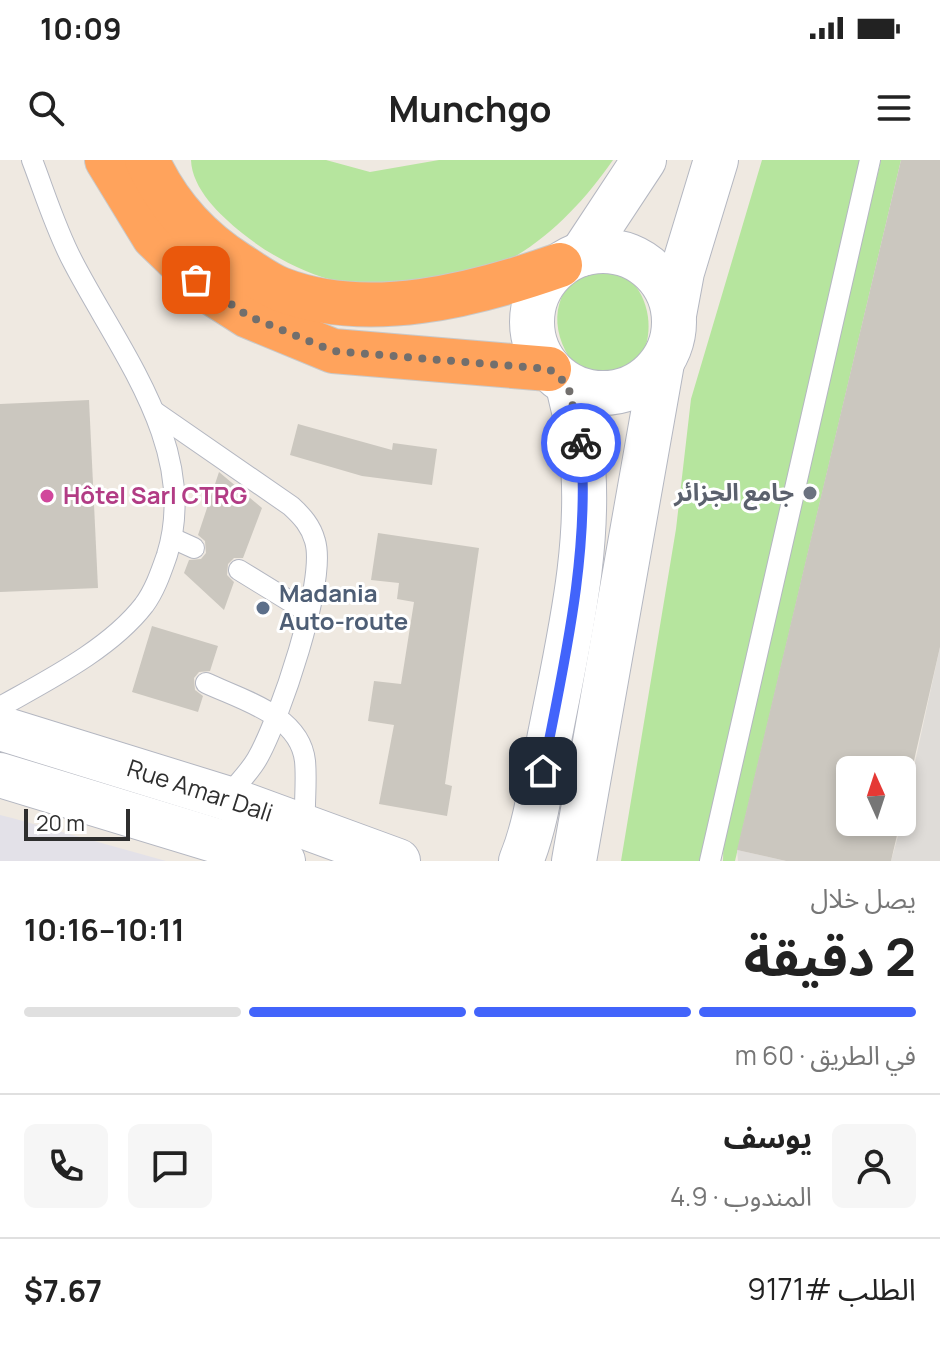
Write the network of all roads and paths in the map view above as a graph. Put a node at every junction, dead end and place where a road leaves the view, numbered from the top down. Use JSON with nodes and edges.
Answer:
{"nodes":[{"id":1,"x":32,"y":160,"type":"edge"},
{"id":2,"x":107,"y":160,"type":"edge"},
{"id":3,"x":147,"y":160,"type":"edge"},
{"id":4,"x":644,"y":160,"type":"edge"},
{"id":5,"x":716,"y":160,"type":"edge"},
{"id":6,"x":870,"y":160,"type":"edge"},
{"id":7,"x":571,"y":259,"type":"junction"},
{"id":8,"x":674,"y":315,"type":"junction"},
{"id":9,"x":662,"y":363,"type":"junction"},
{"id":10,"x":558,"y":377,"type":"junction"},
{"id":11,"x":155,"y":412,"type":"junction"},
{"id":12,"x":172,"y":538,"type":"junction"},
{"id":13,"x":194,"y":548,"type":"dead end"},
{"id":14,"x":239,"y":570,"type":"dead end"},
{"id":15,"x":309,"y":613,"type":"junction"},
{"id":16,"x":206,"y":683,"type":"dead end"},
{"id":17,"x":0,"y":707,"type":"edge"},
{"id":18,"x":276,"y":715,"type":"junction"},
{"id":19,"x":0,"y":728,"type":"edge"},
{"id":20,"x":0,"y":775,"type":"edge"},
{"id":21,"x":226,"y":798,"type":"junction"},
{"id":22,"x":294,"y":843,"type":"edge"},
{"id":23,"x":398,"y":861,"type":"edge"},
{"id":24,"x":521,"y":861,"type":"edge"},
{"id":25,"x":574,"y":861,"type":"edge"},
{"id":26,"x":710,"y":861,"type":"edge"}],
"edges":[{"from":1,"to":11,"type":"lane"},
{"from":2,"to":10,"type":"highway"},
{"from":3,"to":7,"type":"highway"},
{"from":4,"to":7,"type":"street"},
{"from":5,"to":8,"type":"street"},
{"from":6,"to":26,"type":"lane"},
{"from":7,"to":8,"type":"street"},
{"from":7,"to":10,"type":"street"},
{"from":8,"to":9,"type":"street"},
{"from":9,"to":10,"type":"street"},
{"from":9,"to":25,"type":"street"},
{"from":10,"to":24,"type":"street"},
{"from":11,"to":12,"type":"lane"},
{"from":11,"to":15,"type":"lane"},
{"from":12,"to":13,"type":"lane"},
{"from":12,"to":17,"type":"lane"},
{"from":14,"to":15,"type":"lane"},
{"from":15,"to":18,"type":"lane"},
{"from":16,"to":18,"type":"lane"},
{"from":18,"to":21,"type":"lane"},
{"from":18,"to":22,"type":"lane"},
{"from":19,"to":21,"type":"street","name":"Rue Amar Dali"},
{"from":20,"to":22,"type":"street","name":"Rue Amar Dali"},
{"from":21,"to":22,"type":"street","name":"Rue Amar Dali"},
{"from":22,"to":23,"type":"street","name":"Rue Amar Dali"}]}
